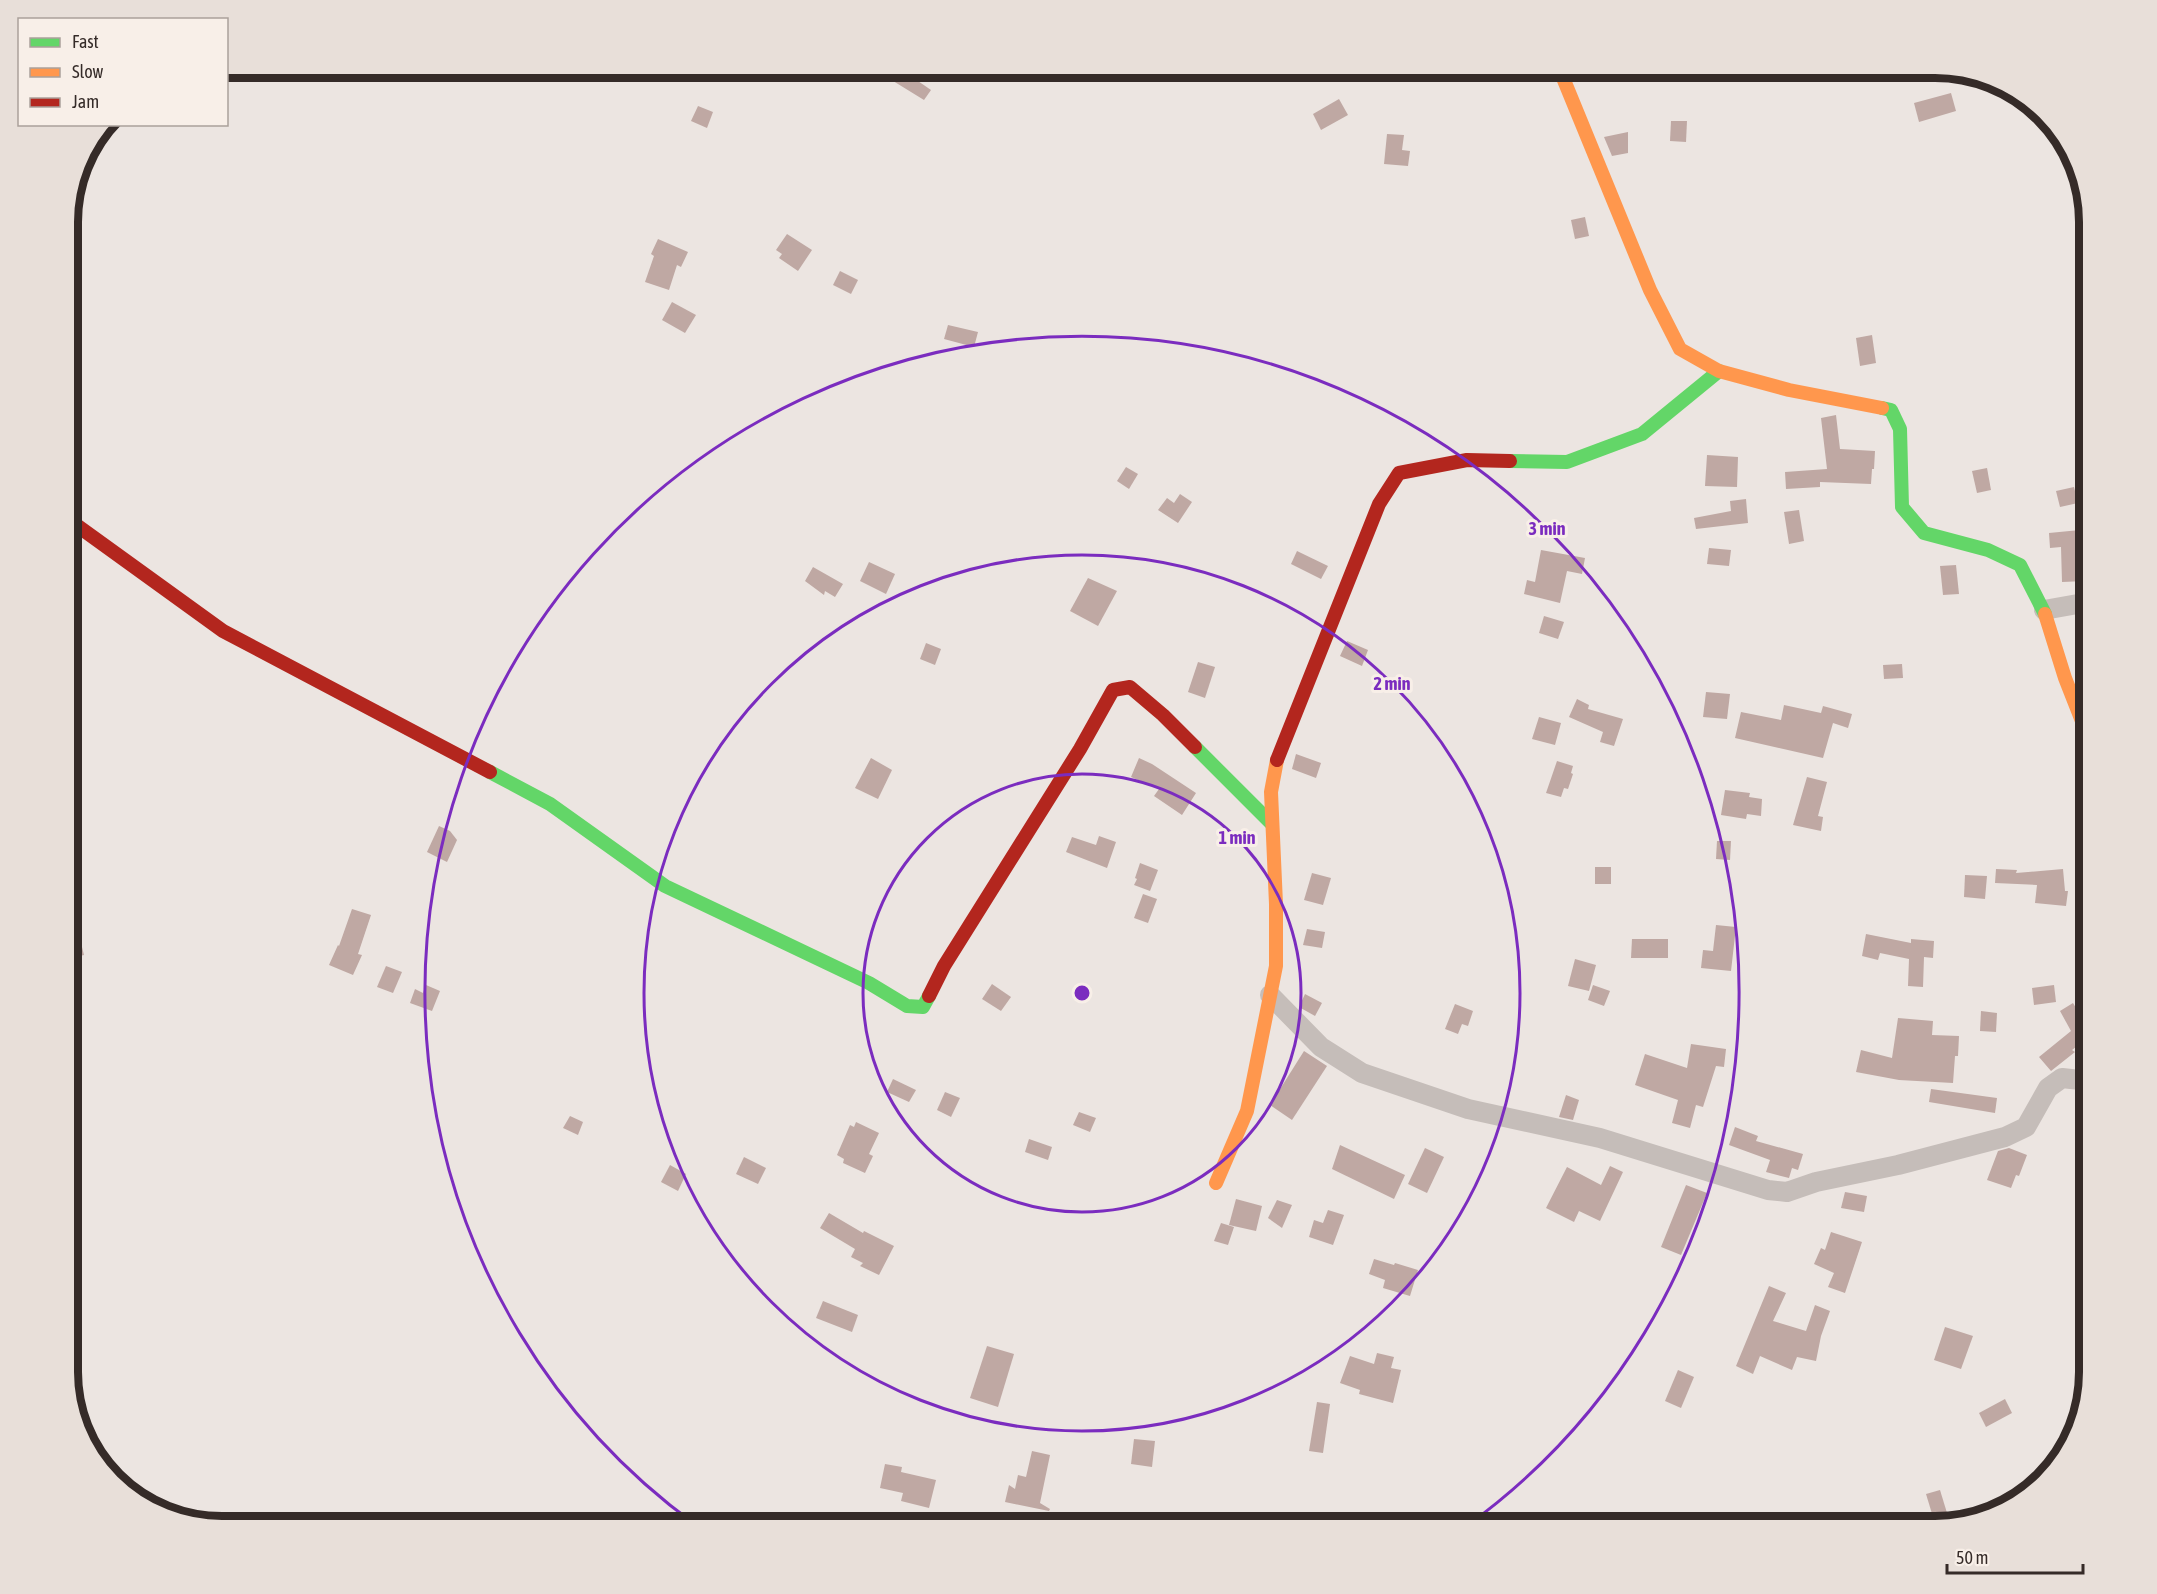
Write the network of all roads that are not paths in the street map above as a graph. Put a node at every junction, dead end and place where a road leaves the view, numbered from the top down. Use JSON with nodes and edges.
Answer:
{"nodes":[{"id":1,"x":1563,"y":78,"type":"edge"},
{"id":2,"x":1719,"y":372,"type":"junction"},
{"id":3,"x":78,"y":526,"type":"edge"},
{"id":4,"x":2079,"y":604,"type":"edge"},
{"id":5,"x":2044,"y":610,"type":"junction"},
{"id":6,"x":2079,"y":712,"type":"edge"},
{"id":7,"x":1272,"y":824,"type":"junction"},
{"id":8,"x":1270,"y":995,"type":"junction"},
{"id":9,"x":2079,"y":1080,"type":"edge"},
{"id":10,"x":1216,"y":1183,"type":"dead end"}],
"edges":[{"from":1,"to":2,"type":"street"},
{"from":2,"to":5,"type":"street"},
{"from":2,"to":7,"type":"street"},
{"from":3,"to":7,"type":"street"},
{"from":4,"to":5,"type":"street"},
{"from":5,"to":6,"type":"street"},
{"from":7,"to":8,"type":"street"},
{"from":8,"to":9,"type":"street"},
{"from":8,"to":10,"type":"street"}]}
